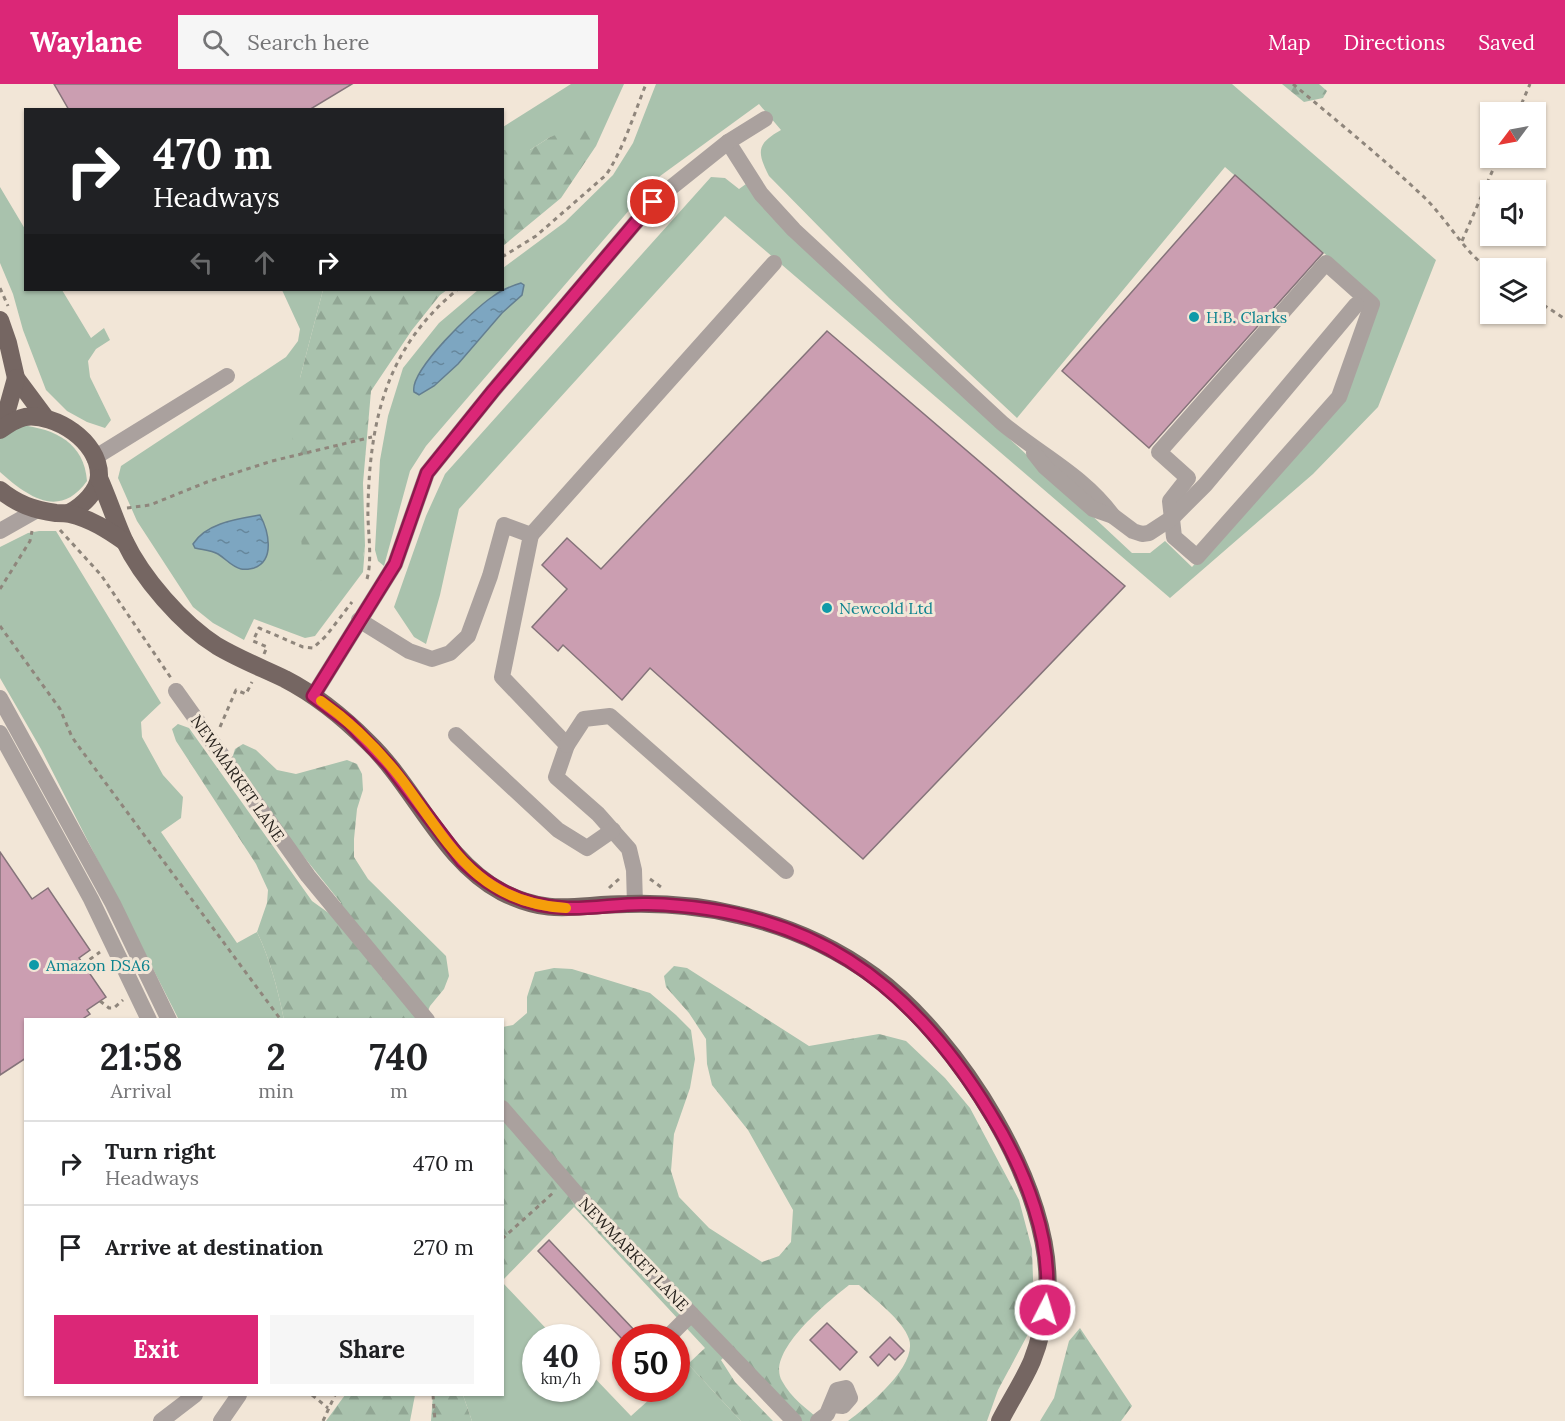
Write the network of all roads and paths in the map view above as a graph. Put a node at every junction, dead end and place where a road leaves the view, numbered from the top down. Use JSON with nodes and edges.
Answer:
{"nodes":[{"id":1,"x":646,"y":84,"type":"edge"},
{"id":2,"x":1293,"y":84,"type":"edge"},
{"id":3,"x":1530,"y":84,"type":"edge"},
{"id":4,"x":1522,"y":102,"type":"edge"},
{"id":5,"x":765,"y":119,"type":"dead end"},
{"id":6,"x":728,"y":142,"type":"junction"},
{"id":7,"x":1494,"y":168,"type":"edge"},
{"id":8,"x":1461,"y":242,"type":"junction"},
{"id":9,"x":504,"y":256,"type":"edge"},
{"id":10,"x":1480,"y":262,"type":"edge"},
{"id":11,"x":774,"y":263,"type":"dead end"},
{"id":12,"x":0,"y":288,"type":"edge"},
{"id":13,"x":456,"y":291,"type":"edge"},
{"id":14,"x":1356,"y":305,"type":"dead end"},
{"id":15,"x":1546,"y":307,"type":"edge"},
{"id":16,"x":5,"y":317,"type":"edge"},
{"id":17,"x":1565,"y":319,"type":"edge"},
{"id":18,"x":227,"y":376,"type":"dead end"},
{"id":19,"x":16,"y":378,"type":"junction"},
{"id":20,"x":45,"y":417,"type":"junction"},
{"id":21,"x":1,"y":429,"type":"edge"},
{"id":22,"x":372,"y":437,"type":"junction"},
{"id":23,"x":94,"y":458,"type":"junction"},
{"id":24,"x":99,"y":478,"type":"junction"},
{"id":25,"x":0,"y":490,"type":"edge"},
{"id":26,"x":121,"y":509,"type":"dead end"},
{"id":27,"x":38,"y":510,"type":"junction"},
{"id":28,"x":1172,"y":518,"type":"junction"},
{"id":29,"x":64,"y":522,"type":"junction"},
{"id":30,"x":33,"y":529,"type":"dead end"},
{"id":31,"x":0,"y":531,"type":"edge"},
{"id":32,"x":531,"y":535,"type":"junction"},
{"id":33,"x":125,"y":542,"type":"junction"},
{"id":34,"x":363,"y":587,"type":"dead end"},
{"id":35,"x":0,"y":589,"type":"edge"},
{"id":36,"x":356,"y":595,"type":"dead end"},
{"id":37,"x":359,"y":620,"type":"junction"},
{"id":38,"x":0,"y":626,"type":"edge"},
{"id":39,"x":273,"y":660,"type":"dead end"},
{"id":40,"x":254,"y":678,"type":"dead end"},
{"id":41,"x":176,"y":691,"type":"joint"},
{"id":42,"x":313,"y":696,"type":"junction"},
{"id":43,"x":0,"y":698,"type":"edge"},
{"id":44,"x":0,"y":734,"type":"edge"},
{"id":45,"x":456,"y":735,"type":"dead end"},
{"id":46,"x":213,"y":744,"type":"junction"},
{"id":47,"x":567,"y":745,"type":"junction"},
{"id":48,"x":615,"y":833,"type":"junction"},
{"id":49,"x":786,"y":871,"type":"dead end"},
{"id":50,"x":634,"y":879,"type":"junction"},
{"id":51,"x":668,"y":889,"type":"dead end"},
{"id":52,"x":603,"y":891,"type":"dead end"},
{"id":53,"x":634,"y":904,"type":"junction"},
{"id":54,"x":103,"y":950,"type":"dead end"},
{"id":55,"x":80,"y":971,"type":"dead end"},
{"id":56,"x":144,"y":1018,"type":"edge"},
{"id":57,"x":168,"y":1018,"type":"edge"},
{"id":58,"x":280,"y":1018,"type":"edge"},
{"id":59,"x":425,"y":1018,"type":"edge"},
{"id":60,"x":504,"y":1110,"type":"edge"},
{"id":61,"x":566,"y":1181,"type":"junction"},
{"id":62,"x":504,"y":1237,"type":"edge"},
{"id":63,"x":691,"y":1314,"type":"junction"},
{"id":64,"x":681,"y":1324,"type":"edge"},
{"id":65,"x":194,"y":1396,"type":"edge"},
{"id":66,"x":238,"y":1396,"type":"edge"},
{"id":67,"x":313,"y":1396,"type":"edge"},
{"id":68,"x":334,"y":1396,"type":"edge"},
{"id":69,"x":433,"y":1396,"type":"edge"},
{"id":70,"x":832,"y":1405,"type":"dead end"},
{"id":71,"x":328,"y":1408,"type":"junction"},
{"id":72,"x":161,"y":1421,"type":"edge"},
{"id":73,"x":221,"y":1421,"type":"edge"},
{"id":74,"x":323,"y":1421,"type":"edge"},
{"id":75,"x":435,"y":1421,"type":"edge"},
{"id":76,"x":794,"y":1421,"type":"edge"},
{"id":77,"x":818,"y":1421,"type":"edge"},
{"id":78,"x":1000,"y":1421,"type":"edge"}],
"edges":[{"from":1,"to":9,"type":"path"},
{"from":2,"to":8,"type":"path"},
{"from":3,"to":4,"type":"path"},
{"from":5,"to":6,"type":"street"},
{"from":6,"to":28,"type":"street"},
{"from":6,"to":37,"type":"street"},
{"from":7,"to":8,"type":"path"},
{"from":8,"to":10,"type":"path"},
{"from":11,"to":32,"type":"street"},
{"from":12,"to":16,"type":"path"},
{"from":13,"to":22,"type":"path"},
{"from":14,"to":28,"type":"street"},
{"from":15,"to":17,"type":"path"},
{"from":16,"to":19,"type":"main road"},
{"from":18,"to":23,"type":"street"},
{"from":19,"to":20,"type":"main road"},
{"from":19,"to":21,"type":"main road"},
{"from":20,"to":21,"type":"main road"},
{"from":20,"to":23,"type":"main road"},
{"from":22,"to":26,"type":"path"},
{"from":22,"to":34,"type":"path"},
{"from":23,"to":24,"type":"main road"},
{"from":24,"to":29,"type":"main road"},
{"from":24,"to":33,"type":"main road"},
{"from":25,"to":27,"type":"main road"},
{"from":27,"to":29,"type":"main road"},
{"from":27,"to":31,"type":"street"},
{"from":28,"to":28,"type":"street"},
{"from":29,"to":33,"type":"main road"},
{"from":29,"to":41,"type":"path"},
{"from":30,"to":35,"type":"path"},
{"from":32,"to":37,"type":"street"},
{"from":32,"to":47,"type":"street"},
{"from":33,"to":42,"type":"main road"},
{"from":36,"to":39,"type":"path"},
{"from":37,"to":42,"type":"street"},
{"from":38,"to":58,"type":"path"},
{"from":40,"to":46,"type":"path"},
{"from":41,"to":46,"type":"street","name":"NEWMARKET LANE"},
{"from":42,"to":53,"type":"main road"},
{"from":43,"to":57,"type":"street"},
{"from":44,"to":56,"type":"street"},
{"from":45,"to":48,"type":"street"},
{"from":46,"to":59,"type":"street","name":"NEWMARKET LANE"},
{"from":47,"to":48,"type":"street"},
{"from":47,"to":49,"type":"street"},
{"from":48,"to":50,"type":"street"},
{"from":50,"to":51,"type":"path"},
{"from":50,"to":52,"type":"path"},
{"from":50,"to":53,"type":"street"},
{"from":53,"to":78,"type":"main road"},
{"from":54,"to":55,"type":"path"},
{"from":60,"to":61,"type":"street","name":"NEWMARKET LANE"},
{"from":61,"to":62,"type":"path"},
{"from":61,"to":63,"type":"street","name":"NEWMARKET LANE"},
{"from":63,"to":64,"type":"street"},
{"from":63,"to":76,"type":"street","name":"NEWMARKET LANE"},
{"from":65,"to":72,"type":"street"},
{"from":66,"to":73,"type":"street"},
{"from":67,"to":71,"type":"path"},
{"from":68,"to":71,"type":"path"},
{"from":69,"to":75,"type":"path"},
{"from":70,"to":77,"type":"street"},
{"from":71,"to":74,"type":"path"}]}
